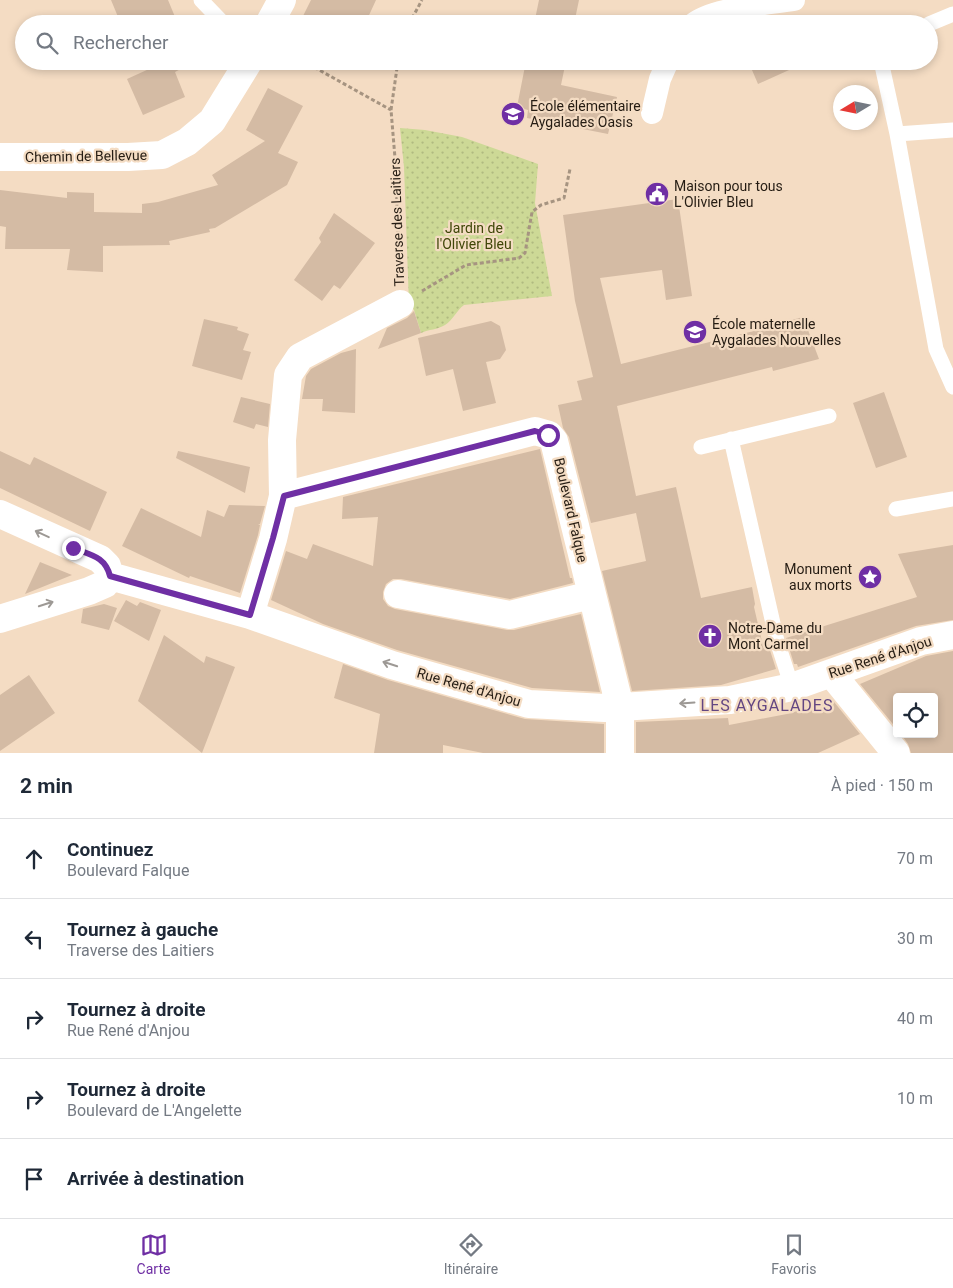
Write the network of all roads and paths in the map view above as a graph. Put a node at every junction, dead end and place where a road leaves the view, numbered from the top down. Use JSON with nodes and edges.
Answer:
{"nodes":[{"id":1,"x":201,"y":0,"type":"edge"},
{"id":2,"x":282,"y":0,"type":"edge"},
{"id":3,"x":422,"y":0,"type":"edge"},
{"id":4,"x":794,"y":0,"type":"edge"},
{"id":5,"x":953,"y":14,"type":"edge"},
{"id":6,"x":215,"y":15,"type":"edge"},
{"id":7,"x":274,"y":15,"type":"edge"},
{"id":8,"x":414,"y":15,"type":"edge"},
{"id":9,"x":710,"y":15,"type":"edge"},
{"id":10,"x":938,"y":20,"type":"edge"},
{"id":11,"x":243,"y":70,"type":"edge"},
{"id":12,"x":319,"y":70,"type":"edge"},
{"id":13,"x":397,"y":70,"type":"edge"},
{"id":14,"x":664,"y":70,"type":"edge"},
{"id":15,"x":883,"y":70,"type":"edge"},
{"id":16,"x":391,"y":110,"type":"junction"},
{"id":17,"x":652,"y":113,"type":"dead end"},
{"id":18,"x":953,"y":130,"type":"edge"},
{"id":19,"x":897,"y":134,"type":"junction"},
{"id":20,"x":0,"y":157,"type":"edge"},
{"id":21,"x":570,"y":169,"type":"dead end"},
{"id":22,"x":431,"y":285,"type":"dead end"},
{"id":23,"x":400,"y":304,"type":"joint"},
{"id":24,"x":953,"y":387,"type":"edge"},
{"id":25,"x":829,"y":416,"type":"dead end"},
{"id":26,"x":731,"y":439,"type":"junction"},
{"id":27,"x":701,"y":447,"type":"dead end"},
{"id":28,"x":284,"y":496,"type":"junction"},
{"id":29,"x":953,"y":499,"type":"edge"},
{"id":30,"x":896,"y":509,"type":"dead end"},
{"id":31,"x":0,"y":514,"type":"edge"},
{"id":32,"x":110,"y":576,"type":"junction"},
{"id":33,"x":398,"y":594,"type":"dead end"},
{"id":34,"x":591,"y":595,"type":"junction"},
{"id":35,"x":250,"y":615,"type":"junction"},
{"id":36,"x":0,"y":619,"type":"edge"},
{"id":37,"x":953,"y":635,"type":"edge"},
{"id":38,"x":831,"y":673,"type":"junction"},
{"id":39,"x":792,"y":687,"type":"junction"},
{"id":40,"x":620,"y":707,"type":"junction"},
{"id":41,"x":620,"y":753,"type":"edge"},
{"id":42,"x":896,"y":753,"type":"edge"}],
"edges":[{"from":1,"to":6,"type":"lane"},
{"from":2,"to":7,"type":"street"},
{"from":3,"to":8,"type":"path"},
{"from":4,"to":9,"type":"street"},
{"from":5,"to":10,"type":"lane"},
{"from":11,"to":20,"type":"street","name":"Chemin de Bellevue"},
{"from":12,"to":16,"type":"path"},
{"from":13,"to":16,"type":"path","name":"Traverse des Laitiers"},
{"from":14,"to":17,"type":"street"},
{"from":15,"to":19,"type":"lane"},
{"from":16,"to":23,"type":"path","name":"Traverse des Laitiers"},
{"from":18,"to":19,"type":"lane"},
{"from":19,"to":24,"type":"lane"},
{"from":21,"to":22,"type":"path"},
{"from":23,"to":28,"type":"street","name":"Traverse des Laitiers"},
{"from":25,"to":26,"type":"lane"},
{"from":26,"to":27,"type":"lane"},
{"from":26,"to":39,"type":"lane"},
{"from":28,"to":34,"type":"street","name":"Boulevard Falque"},
{"from":28,"to":35,"type":"street","name":"Traverse des Laitiers"},
{"from":29,"to":30,"type":"lane"},
{"from":32,"to":31,"type":"street","one_way":true},
{"from":32,"to":35,"type":"street","name":"Rue René d'Anjou"},
{"from":36,"to":32,"type":"street","one_way":true},
{"from":33,"to":34,"type":"street"},
{"from":34,"to":40,"type":"street","name":"Boulevard Falque"},
{"from":40,"to":35,"type":"street","name":"Rue René d'Anjou","one_way":true},
{"from":37,"to":38,"type":"street","name":"Rue René d'Anjou"},
{"from":38,"to":39,"type":"street","name":"Rue René d'Anjou"},
{"from":38,"to":42,"type":"street"},
{"from":39,"to":40,"type":"street","name":"Rue René d'Anjou","one_way":true},
{"from":40,"to":41,"type":"street","name":"Boulevard Falque"}]}
